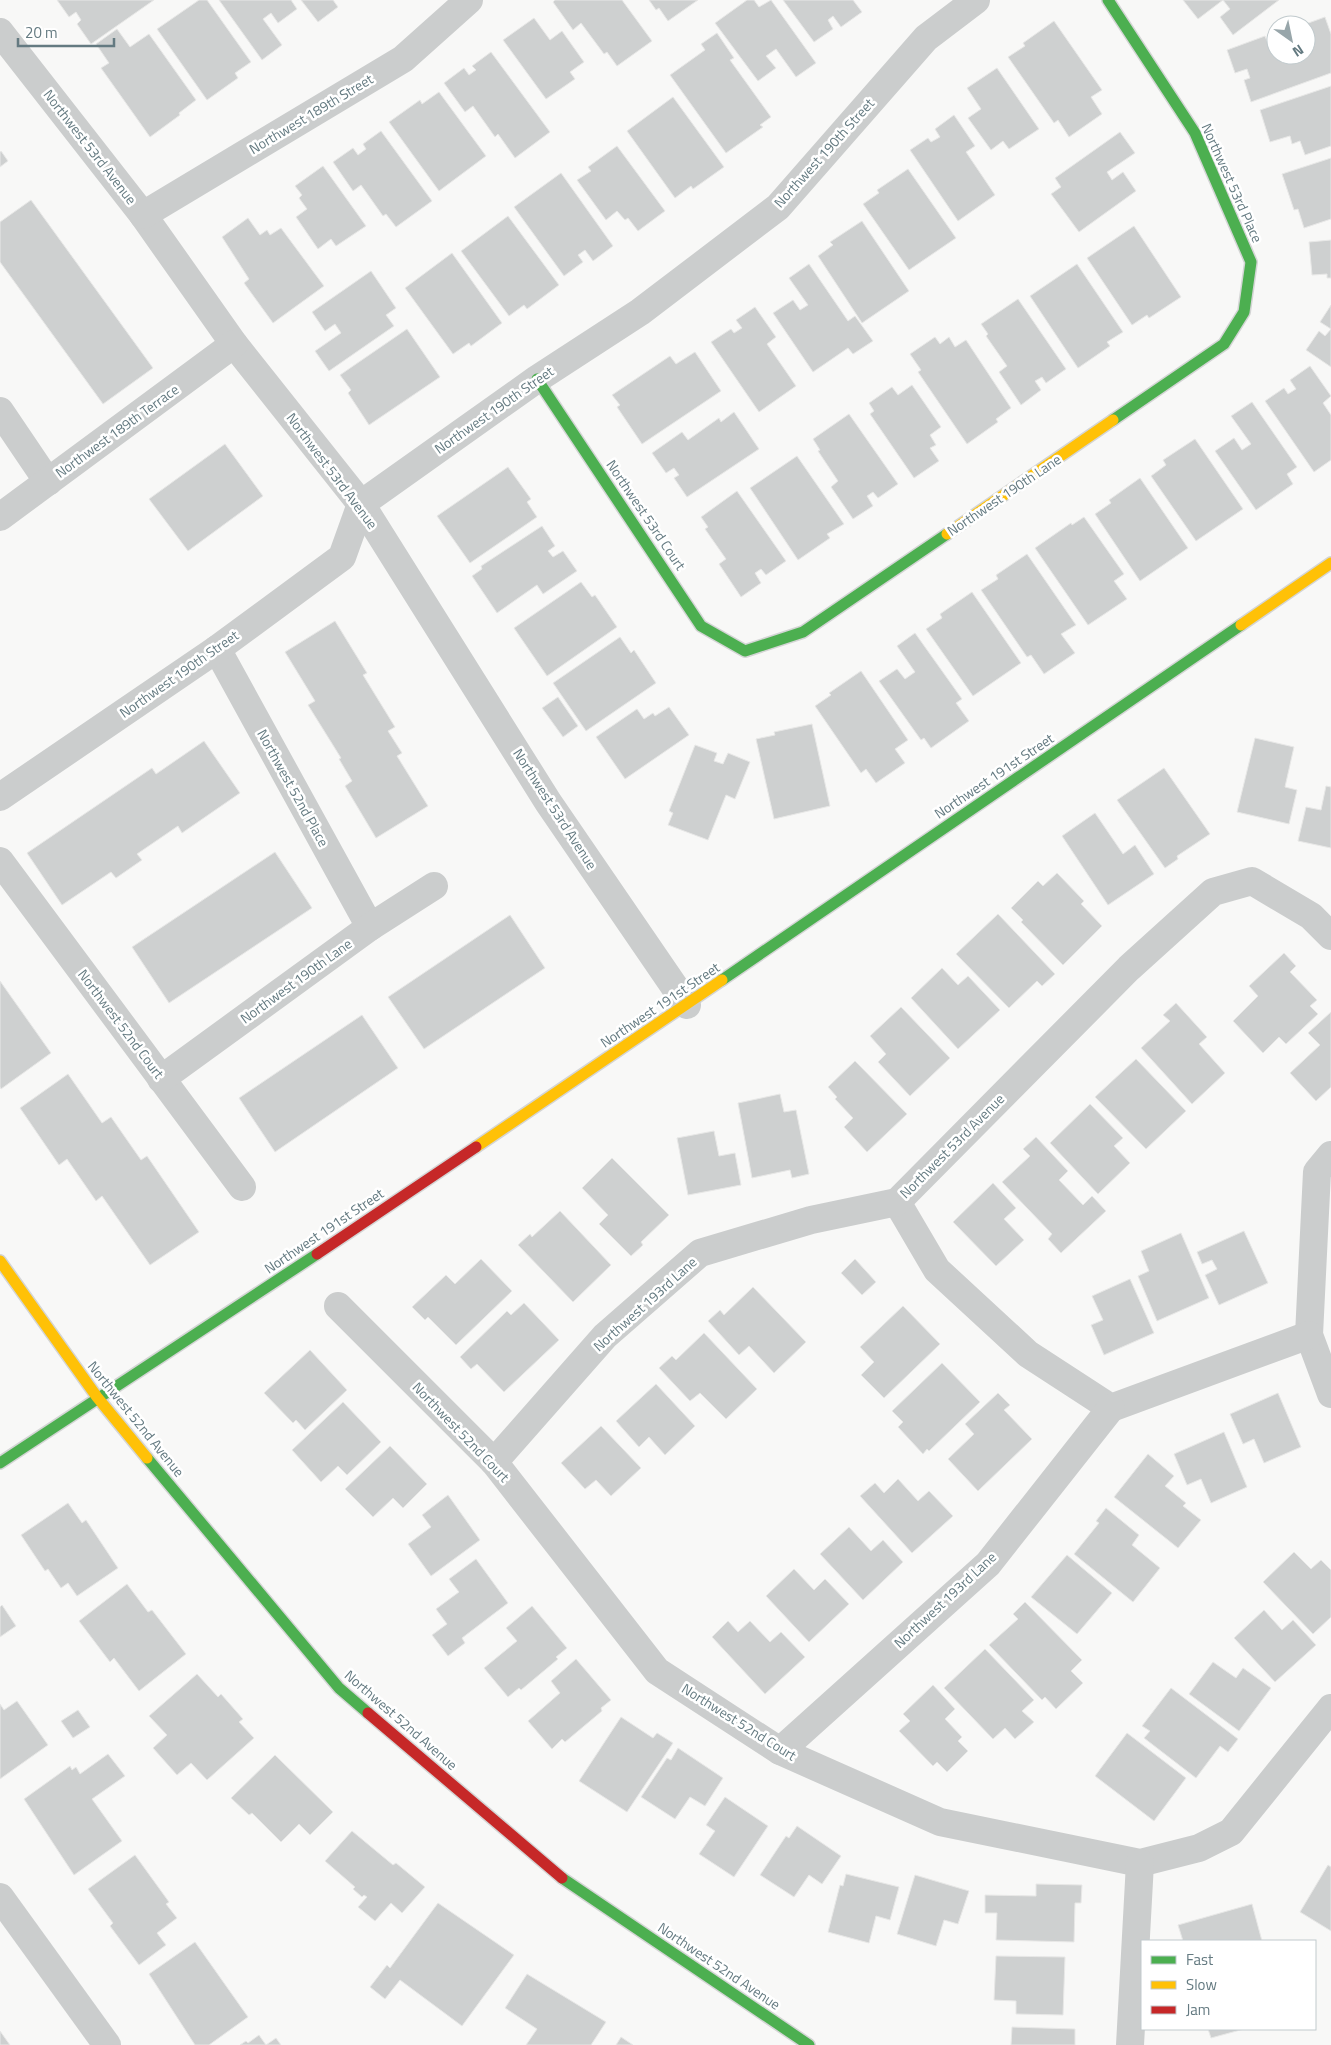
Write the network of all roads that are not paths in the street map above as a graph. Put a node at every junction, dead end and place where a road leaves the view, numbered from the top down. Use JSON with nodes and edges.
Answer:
{"nodes":[{"id":1,"x":469,"y":0,"type":"edge"},
{"id":2,"x":976,"y":0,"type":"edge"},
{"id":3,"x":1108,"y":0,"type":"edge"},
{"id":4,"x":0,"y":32,"type":"edge"},
{"id":5,"x":144,"y":215,"type":"junction"},
{"id":6,"x":1244,"y":312,"type":"joint"},
{"id":7,"x":234,"y":344,"type":"junction"},
{"id":8,"x":537,"y":379,"type":"junction"},
{"id":9,"x":0,"y":411,"type":"edge"},
{"id":10,"x":48,"y":482,"type":"junction"},
{"id":11,"x":361,"y":504,"type":"junction"},
{"id":12,"x":0,"y":517,"type":"edge"},
{"id":13,"x":1331,"y":563,"type":"edge"},
{"id":14,"x":217,"y":649,"type":"junction"},
{"id":15,"x":745,"y":651,"type":"joint"},
{"id":16,"x":0,"y":797,"type":"edge"},
{"id":17,"x":0,"y":861,"type":"edge"},
{"id":18,"x":434,"y":886,"type":"dead end"},
{"id":19,"x":370,"y":927,"type":"junction"},
{"id":20,"x":1331,"y":936,"type":"edge"},
{"id":21,"x":687,"y":1005,"type":"junction"},
{"id":22,"x":161,"y":1079,"type":"junction"},
{"id":23,"x":1331,"y":1155,"type":"edge"},
{"id":24,"x":242,"y":1187,"type":"dead end"},
{"id":25,"x":897,"y":1202,"type":"junction"},
{"id":26,"x":0,"y":1261,"type":"edge"},
{"id":27,"x":338,"y":1306,"type":"dead end"},
{"id":28,"x":1309,"y":1335,"type":"junction"},
{"id":29,"x":1331,"y":1394,"type":"edge"},
{"id":30,"x":97,"y":1397,"type":"junction"},
{"id":31,"x":1110,"y":1408,"type":"junction"},
{"id":32,"x":494,"y":1462,"type":"junction"},
{"id":33,"x":0,"y":1463,"type":"edge"},
{"id":34,"x":1331,"y":1708,"type":"edge"},
{"id":35,"x":780,"y":1751,"type":"junction"},
{"id":36,"x":1140,"y":1863,"type":"junction"},
{"id":37,"x":0,"y":1897,"type":"edge"},
{"id":38,"x":107,"y":2045,"type":"edge"},
{"id":39,"x":809,"y":2045,"type":"edge"},
{"id":40,"x":1130,"y":2045,"type":"edge"}],
"edges":[{"from":1,"to":5,"type":"street","name":"Northwest 189th Street"},
{"from":2,"to":8,"type":"street","name":"Northwest 190th Street"},
{"from":3,"to":6,"type":"street","name":"Northwest 53rd Place"},
{"from":4,"to":5,"type":"street","name":"Northwest 53rd Avenue"},
{"from":5,"to":7,"type":"street","name":"Northwest 53rd Avenue"},
{"from":6,"to":15,"type":"street","name":"Northwest 190th Lane"},
{"from":7,"to":10,"type":"street","name":"Northwest 189th Terrace"},
{"from":7,"to":11,"type":"street","name":"Northwest 53rd Avenue"},
{"from":8,"to":11,"type":"street","name":"Northwest 190th Street"},
{"from":8,"to":15,"type":"street","name":"Northwest 53rd Court"},
{"from":9,"to":10,"type":"street"},
{"from":10,"to":12,"type":"street","name":"Northwest 189th Terrace"},
{"from":11,"to":14,"type":"street","name":"Northwest 190th Street"},
{"from":11,"to":21,"type":"street","name":"Northwest 53rd Avenue"},
{"from":13,"to":21,"type":"street","name":"Northwest 191st Street"},
{"from":14,"to":16,"type":"street","name":"Northwest 190th Street"},
{"from":14,"to":19,"type":"street","name":"Northwest 52nd Place"},
{"from":17,"to":22,"type":"street","name":"Northwest 52nd Court"},
{"from":18,"to":19,"type":"street","name":"Northwest 190th Lane"},
{"from":19,"to":22,"type":"street","name":"Northwest 190th Lane"},
{"from":20,"to":25,"type":"street","name":"Northwest 53rd Avenue"},
{"from":21,"to":30,"type":"street","name":"Northwest 191st Street"},
{"from":22,"to":24,"type":"street","name":"Northwest 52nd Court"},
{"from":23,"to":28,"type":"street"},
{"from":25,"to":31,"type":"street","name":"Northwest 53rd Avenue"},
{"from":25,"to":32,"type":"street","name":"Northwest 193rd Lane"},
{"from":26,"to":30,"type":"street","name":"Northwest 52nd Avenue"},
{"from":27,"to":32,"type":"street","name":"Northwest 52nd Court"},
{"from":28,"to":29,"type":"street"},
{"from":28,"to":31,"type":"street"},
{"from":30,"to":33,"type":"street","name":"Northwest 191st Street"},
{"from":30,"to":39,"type":"street","name":"Northwest 52nd Avenue"},
{"from":31,"to":35,"type":"street","name":"Northwest 193rd Lane"},
{"from":32,"to":35,"type":"street","name":"Northwest 52nd Court"},
{"from":34,"to":36,"type":"street"},
{"from":35,"to":36,"type":"street","name":"Northwest 52nd Court"},
{"from":36,"to":40,"type":"street"},
{"from":37,"to":38,"type":"street"}]}
